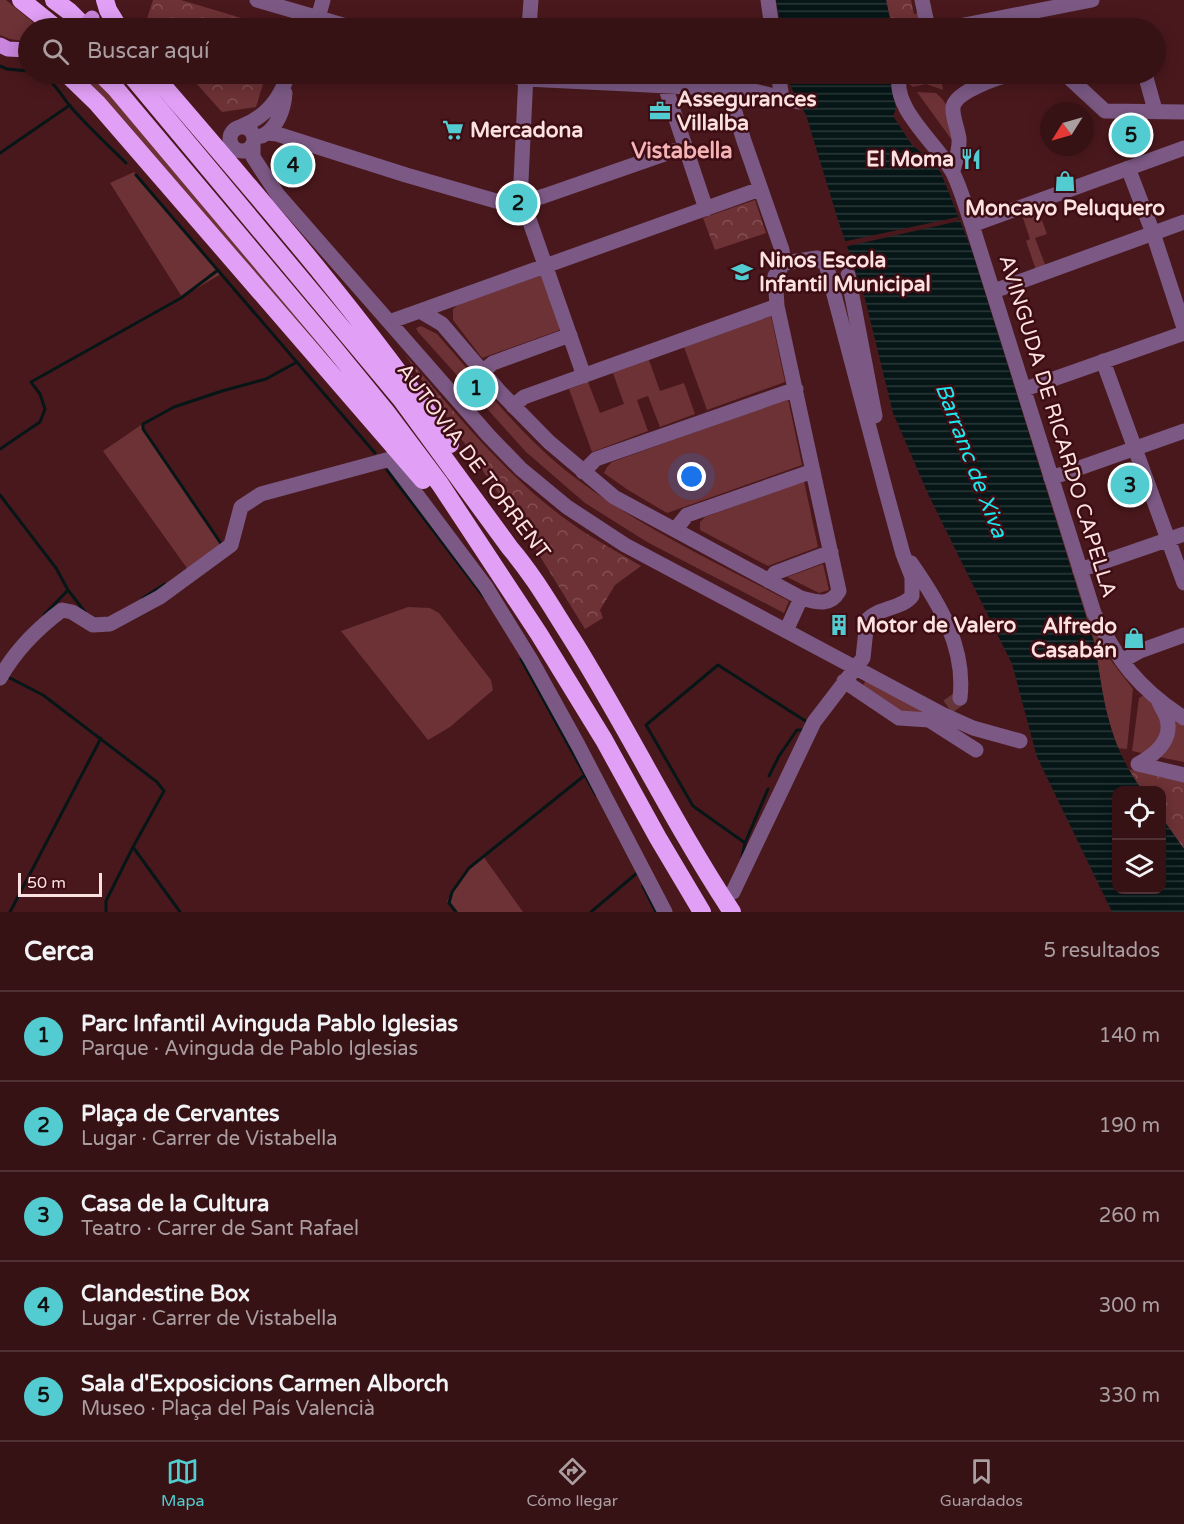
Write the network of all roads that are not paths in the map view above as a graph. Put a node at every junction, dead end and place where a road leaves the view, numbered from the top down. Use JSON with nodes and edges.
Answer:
{"nodes":[{"id":1,"x":21,"y":0,"type":"edge"},
{"id":2,"x":54,"y":0,"type":"edge"},
{"id":3,"x":103,"y":0,"type":"edge"},
{"id":4,"x":257,"y":0,"type":"edge"},
{"id":5,"x":323,"y":0,"type":"edge"},
{"id":6,"x":531,"y":0,"type":"edge"},
{"id":7,"x":768,"y":0,"type":"edge"},
{"id":8,"x":922,"y":0,"type":"edge"},
{"id":9,"x":1092,"y":0,"type":"edge"},
{"id":10,"x":1038,"y":5,"type":"edge"},
{"id":11,"x":44,"y":18,"type":"edge"},
{"id":12,"x":78,"y":18,"type":"edge"},
{"id":13,"x":91,"y":18,"type":"edge"},
{"id":14,"x":113,"y":18,"type":"edge"},
{"id":15,"x":303,"y":18,"type":"edge"},
{"id":16,"x":310,"y":18,"type":"edge"},
{"id":17,"x":530,"y":18,"type":"edge"},
{"id":18,"x":771,"y":18,"type":"edge"},
{"id":19,"x":926,"y":18,"type":"edge"},
{"id":20,"x":988,"y":18,"type":"edge"},
{"id":21,"x":0,"y":45,"type":"edge"},
{"id":22,"x":18,"y":50,"type":"edge"},
{"id":23,"x":77,"y":84,"type":"edge"},
{"id":24,"x":111,"y":84,"type":"edge"},
{"id":25,"x":138,"y":84,"type":"edge"},
{"id":26,"x":162,"y":84,"type":"edge"},
{"id":27,"x":283,"y":84,"type":"edge"},
{"id":28,"x":285,"y":84,"type":"edge"},
{"id":29,"x":526,"y":84,"type":"edge"},
{"id":30,"x":636,"y":84,"type":"edge"},
{"id":31,"x":780,"y":84,"type":"edge"},
{"id":32,"x":899,"y":84,"type":"edge"},
{"id":33,"x":987,"y":84,"type":"edge"},
{"id":34,"x":1076,"y":84,"type":"edge"},
{"id":35,"x":1148,"y":84,"type":"edge"},
{"id":36,"x":664,"y":86,"type":"junction"},
{"id":37,"x":728,"y":90,"type":"junction"},
{"id":38,"x":782,"y":97,"type":"junction"},
{"id":39,"x":799,"y":102,"type":"dead end"},
{"id":40,"x":1155,"y":110,"type":"junction"},
{"id":41,"x":1184,"y":111,"type":"edge"},
{"id":42,"x":239,"y":127,"type":"junction"},
{"id":43,"x":203,"y":131,"type":"junction"},
{"id":44,"x":258,"y":140,"type":"junction"},
{"id":45,"x":233,"y":147,"type":"junction"},
{"id":46,"x":685,"y":147,"type":"junction"},
{"id":47,"x":1184,"y":148,"type":"edge"},
{"id":48,"x":1128,"y":168,"type":"junction"},
{"id":49,"x":952,"y":171,"type":"junction"},
{"id":50,"x":760,"y":189,"type":"junction"},
{"id":51,"x":278,"y":195,"type":"junction"},
{"id":52,"x":523,"y":202,"type":"junction"},
{"id":53,"x":706,"y":209,"type":"junction"},
{"id":54,"x":1184,"y":222,"type":"edge"},
{"id":55,"x":972,"y":225,"type":"junction"},
{"id":56,"x":1153,"y":233,"type":"junction"},
{"id":57,"x":784,"y":263,"type":"junction"},
{"id":58,"x":546,"y":265,"type":"junction"},
{"id":59,"x":848,"y":275,"type":"dead end"},
{"id":60,"x":994,"y":291,"type":"junction"},
{"id":61,"x":449,"y":300,"type":"junction"},
{"id":62,"x":777,"y":306,"type":"junction"},
{"id":63,"x":420,"y":311,"type":"junction"},
{"id":64,"x":389,"y":322,"type":"junction"},
{"id":65,"x":442,"y":324,"type":"junction"},
{"id":66,"x":1184,"y":331,"type":"edge"},
{"id":67,"x":570,"y":335,"type":"junction"},
{"id":68,"x":1103,"y":361,"type":"junction"},
{"id":69,"x":482,"y":372,"type":"junction"},
{"id":70,"x":584,"y":376,"type":"junction"},
{"id":71,"x":796,"y":389,"type":"junction"},
{"id":72,"x":1025,"y":389,"type":"junction"},
{"id":73,"x":513,"y":406,"type":"junction"},
{"id":74,"x":1184,"y":431,"type":"edge"},
{"id":75,"x":1134,"y":448,"type":"junction"},
{"id":76,"x":813,"y":471,"type":"junction"},
{"id":77,"x":583,"y":472,"type":"junction"},
{"id":78,"x":1051,"y":478,"type":"junction"},
{"id":79,"x":884,"y":484,"type":"junction"},
{"id":80,"x":675,"y":530,"type":"junction"},
{"id":81,"x":1184,"y":534,"type":"edge"},
{"id":82,"x":1167,"y":540,"type":"junction"},
{"id":83,"x":831,"y":552,"type":"junction"},
{"id":84,"x":903,"y":554,"type":"junction"},
{"id":85,"x":527,"y":567,"type":"junction"},
{"id":86,"x":1080,"y":570,"type":"junction"},
{"id":87,"x":500,"y":573,"type":"junction"},
{"id":88,"x":769,"y":581,"type":"junction"},
{"id":89,"x":1184,"y":583,"type":"edge"},
{"id":90,"x":801,"y":598,"type":"junction"},
{"id":91,"x":786,"y":631,"type":"junction"},
{"id":92,"x":1184,"y":635,"type":"edge"},
{"id":93,"x":1122,"y":661,"type":"junction"},
{"id":94,"x":855,"y":667,"type":"junction"},
{"id":95,"x":0,"y":678,"type":"edge"},
{"id":96,"x":844,"y":681,"type":"junction"},
{"id":97,"x":960,"y":698,"type":"dead end"},
{"id":98,"x":1158,"y":701,"type":"junction"},
{"id":99,"x":1184,"y":718,"type":"edge"},
{"id":100,"x":1020,"y":741,"type":"dead end"},
{"id":101,"x":975,"y":750,"type":"dead end"},
{"id":102,"x":1184,"y":775,"type":"edge"},
{"id":103,"x":734,"y":892,"type":"dead end"},
{"id":104,"x":664,"y":912,"type":"edge"},
{"id":105,"x":702,"y":912,"type":"edge"},
{"id":106,"x":732,"y":912,"type":"edge"}],
"edges":[{"from":1,"to":11,"type":"highway"},
{"from":2,"to":12,"type":"highway"},
{"from":3,"to":13,"type":"main road"},
{"from":3,"to":14,"type":"highway"},
{"from":4,"to":15,"type":"street"},
{"from":5,"to":16,"type":"street"},
{"from":6,"to":17,"type":"street"},
{"from":7,"to":18,"type":"street"},
{"from":8,"to":19,"type":"street"},
{"from":9,"to":10,"type":"street"},
{"from":10,"to":20,"type":"street"},
{"from":21,"to":22,"type":"main road"},
{"from":23,"to":87,"type":"highway"},
{"from":24,"to":87,"type":"highway","name":"AUTOVIA DE TORRENT"},
{"from":25,"to":85,"type":"highway","name":"AUTOVIA DE TORRENT"},
{"from":26,"to":43,"type":"highway"},
{"from":27,"to":42,"type":"street"},
{"from":28,"to":44,"type":"street"},
{"from":29,"to":52,"type":"street"},
{"from":30,"to":36,"type":"street"},
{"from":31,"to":38,"type":"street"},
{"from":32,"to":49,"type":"street","name":"AVINGUDA DE RICARDO CAPELLA"},
{"from":33,"to":49,"type":"street"},
{"from":34,"to":40,"type":"street"},
{"from":35,"to":40,"type":"street"},
{"from":36,"to":37,"type":"street"},
{"from":36,"to":46,"type":"street"},
{"from":37,"to":38,"type":"street"},
{"from":37,"to":50,"type":"street"},
{"from":38,"to":39,"type":"street"},
{"from":40,"to":41,"type":"street"},
{"from":42,"to":43,"type":"street"},
{"from":42,"to":44,"type":"street"},
{"from":42,"to":45,"type":"street"},
{"from":43,"to":85,"type":"highway"},
{"from":44,"to":45,"type":"street"},
{"from":44,"to":51,"type":"street"},
{"from":44,"to":52,"type":"street"},
{"from":45,"to":51,"type":"street"},
{"from":46,"to":52,"type":"street"},
{"from":46,"to":53,"type":"street"},
{"from":47,"to":48,"type":"street"},
{"from":48,"to":55,"type":"street"},
{"from":48,"to":56,"type":"street"},
{"from":49,"to":55,"type":"street","name":"AVINGUDA DE RICARDO CAPELLA"},
{"from":50,"to":53,"type":"street"},
{"from":50,"to":57,"type":"street"},
{"from":51,"to":64,"type":"street"},
{"from":52,"to":58,"type":"street"},
{"from":53,"to":58,"type":"street"},
{"from":54,"to":56,"type":"street"},
{"from":55,"to":60,"type":"street","name":"AVINGUDA DE RICARDO CAPELLA"},
{"from":56,"to":60,"type":"street"},
{"from":56,"to":66,"type":"street"},
{"from":57,"to":62,"type":"street"},
{"from":57,"to":79,"type":"street"},
{"from":58,"to":61,"type":"street"},
{"from":58,"to":67,"type":"street"},
{"from":59,"to":79,"type":"street"},
{"from":60,"to":72,"type":"street","name":"AVINGUDA DE RICARDO CAPELLA"},
{"from":61,"to":63,"type":"street"},
{"from":61,"to":65,"type":"street"},
{"from":62,"to":70,"type":"street"},
{"from":62,"to":71,"type":"street"},
{"from":63,"to":64,"type":"street"},
{"from":63,"to":65,"type":"street"},
{"from":64,"to":91,"type":"street"},
{"from":65,"to":69,"type":"street"},
{"from":66,"to":68,"type":"street"},
{"from":67,"to":69,"type":"street"},
{"from":67,"to":70,"type":"street"},
{"from":68,"to":72,"type":"street"},
{"from":68,"to":75,"type":"street"},
{"from":69,"to":73,"type":"street"},
{"from":70,"to":73,"type":"street"},
{"from":71,"to":76,"type":"street"},
{"from":71,"to":77,"type":"street"},
{"from":72,"to":78,"type":"street","name":"AVINGUDA DE RICARDO CAPELLA"},
{"from":73,"to":77,"type":"street"},
{"from":74,"to":75,"type":"street"},
{"from":75,"to":78,"type":"street"},
{"from":75,"to":82,"type":"street"},
{"from":76,"to":80,"type":"street"},
{"from":76,"to":83,"type":"street"},
{"from":77,"to":80,"type":"street"},
{"from":78,"to":86,"type":"street","name":"AVINGUDA DE RICARDO CAPELLA"},
{"from":79,"to":84,"type":"street"},
{"from":80,"to":88,"type":"street"},
{"from":81,"to":82,"type":"street"},
{"from":82,"to":86,"type":"street"},
{"from":82,"to":89,"type":"street"},
{"from":83,"to":88,"type":"street"},
{"from":83,"to":90,"type":"street"},
{"from":84,"to":94,"type":"street"},
{"from":84,"to":97,"type":"street"},
{"from":85,"to":106,"type":"highway","name":"AUTOVIA DE TORRENT"},
{"from":86,"to":93,"type":"street","name":"AVINGUDA DE RICARDO CAPELLA"},
{"from":87,"to":105,"type":"highway","name":"AUTOVIA DE TORRENT"},
{"from":88,"to":90,"type":"street"},
{"from":90,"to":91,"type":"street"},
{"from":91,"to":94,"type":"street"},
{"from":92,"to":93,"type":"street"},
{"from":93,"to":98,"type":"street","name":"AVINGUDA DE RICARDO CAPELLA"},
{"from":94,"to":96,"type":"street"},
{"from":94,"to":100,"type":"street"},
{"from":95,"to":104,"type":"street"},
{"from":96,"to":101,"type":"street"},
{"from":96,"to":103,"type":"street"},
{"from":98,"to":99,"type":"street","name":"AVINGUDA DE RICARDO CAPELLA"},
{"from":98,"to":102,"type":"street"}]}
